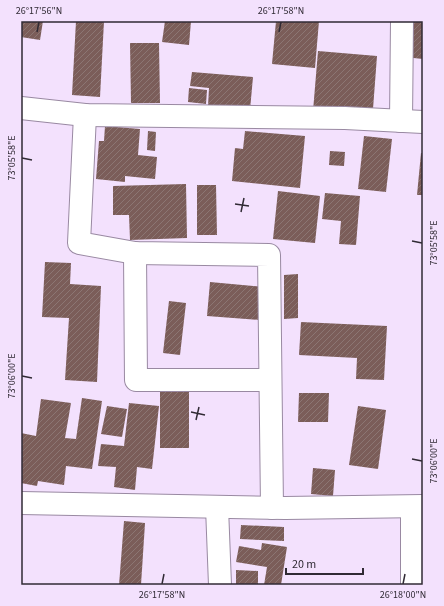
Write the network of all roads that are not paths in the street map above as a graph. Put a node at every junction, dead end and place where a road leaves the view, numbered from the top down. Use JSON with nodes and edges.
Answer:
{"nodes":[{"id":1,"x":402,"y":21,"type":"edge"},
{"id":2,"x":21,"y":108,"type":"edge"},
{"id":3,"x":85,"y":115,"type":"junction"},
{"id":4,"x":401,"y":121,"type":"junction"},
{"id":5,"x":423,"y":122,"type":"edge"},
{"id":6,"x":135,"y":253,"type":"junction"},
{"id":7,"x":270,"y":380,"type":"junction"},
{"id":8,"x":21,"y":503,"type":"edge"},
{"id":9,"x":417,"y":506,"type":"edge"},
{"id":10,"x":217,"y":507,"type":"junction"},
{"id":11,"x":272,"y":508,"type":"junction"},
{"id":12,"x":220,"y":585,"type":"edge"},
{"id":13,"x":412,"y":585,"type":"edge"}],
"edges":[{"from":1,"to":4,"type":"street"},
{"from":2,"to":3,"type":"street"},
{"from":3,"to":4,"type":"street"},
{"from":3,"to":6,"type":"street"},
{"from":4,"to":5,"type":"street"},
{"from":6,"to":7,"type":"street"},
{"from":6,"to":7,"type":"street"},
{"from":7,"to":11,"type":"street"},
{"from":8,"to":10,"type":"street"},
{"from":9,"to":11,"type":"street"},
{"from":9,"to":13,"type":"street"},
{"from":10,"to":11,"type":"street"},
{"from":10,"to":12,"type":"street"}]}
